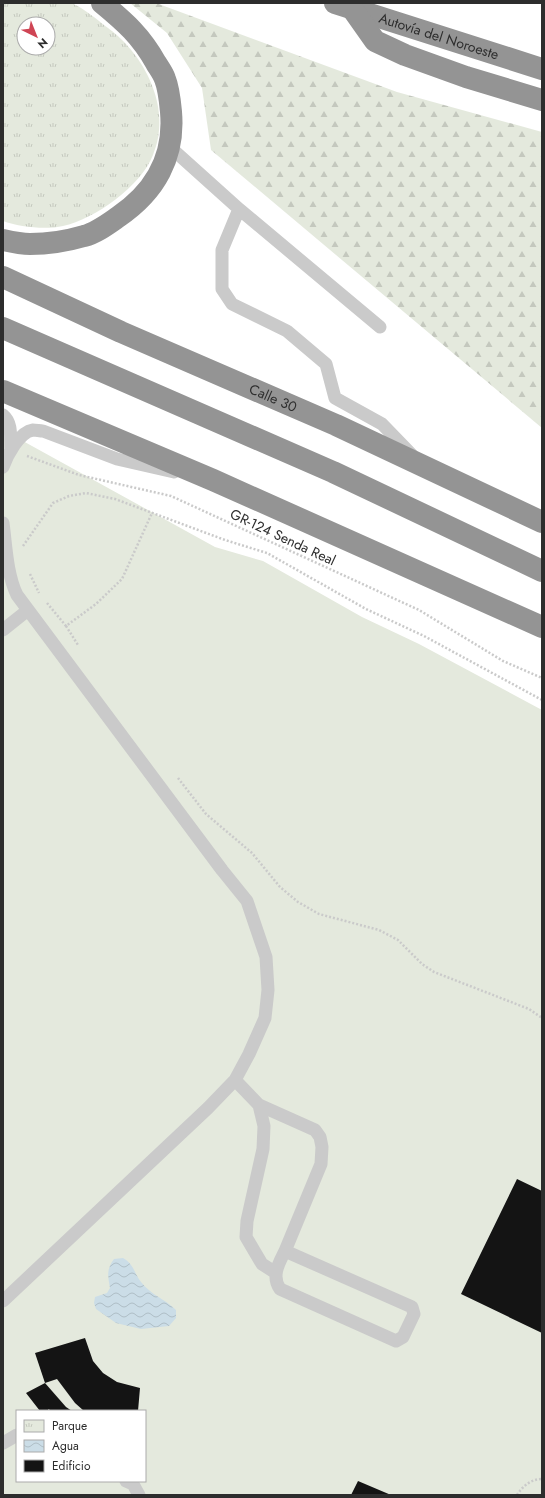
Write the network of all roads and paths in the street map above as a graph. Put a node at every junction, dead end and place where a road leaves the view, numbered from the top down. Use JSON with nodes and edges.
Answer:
{"nodes":[{"id":1,"x":102,"y":3,"type":"edge"},
{"id":2,"x":343,"y":5,"type":"edge"},
{"id":3,"x":542,"y":69,"type":"edge"},
{"id":4,"x":542,"y":100,"type":"edge"},
{"id":5,"x":170,"y":147,"type":"junction"},
{"id":6,"x":239,"y":209,"type":"junction"},
{"id":7,"x":3,"y":240,"type":"edge"},
{"id":8,"x":3,"y":278,"type":"edge"},
{"id":9,"x":380,"y":327,"type":"dead end"},
{"id":10,"x":3,"y":328,"type":"edge"},
{"id":11,"x":3,"y":392,"type":"edge"},
{"id":12,"x":3,"y":415,"type":"edge"},
{"id":13,"x":11,"y":450,"type":"junction"},
{"id":14,"x":421,"y":466,"type":"junction"},
{"id":15,"x":3,"y":467,"type":"edge"},
{"id":16,"x":212,"y":480,"type":"junction"},
{"id":17,"x":152,"y":513,"type":"junction"},
{"id":18,"x":542,"y":522,"type":"edge"},
{"id":19,"x":3,"y":523,"type":"edge"},
{"id":20,"x":9,"y":553,"type":"edge"},
{"id":21,"x":542,"y":571,"type":"edge"},
{"id":22,"x":8,"y":584,"type":"edge"},
{"id":23,"x":40,"y":595,"type":"dead end"},
{"id":24,"x":44,"y":600,"type":"dead end"},
{"id":25,"x":28,"y":610,"type":"junction"},
{"id":26,"x":66,"y":626,"type":"junction"},
{"id":27,"x":542,"y":627,"type":"edge"},
{"id":28,"x":3,"y":630,"type":"edge"},
{"id":29,"x":78,"y":645,"type":"dead end"},
{"id":30,"x":542,"y":678,"type":"edge"},
{"id":31,"x":542,"y":700,"type":"edge"},
{"id":32,"x":178,"y":778,"type":"dead end"},
{"id":33,"x":542,"y":1018,"type":"edge"},
{"id":34,"x":234,"y":1080,"type":"junction"},
{"id":35,"x":259,"y":1105,"type":"junction"},
{"id":36,"x":285,"y":1251,"type":"junction"},
{"id":37,"x":276,"y":1273,"type":"junction"},
{"id":38,"x":3,"y":1301,"type":"edge"},
{"id":39,"x":16,"y":1436,"type":"edge"},
{"id":40,"x":3,"y":1443,"type":"edge"},
{"id":41,"x":542,"y":1479,"type":"edge"},
{"id":42,"x":128,"y":1482,"type":"edge"},
{"id":43,"x":139,"y":1495,"type":"edge"},
{"id":44,"x":517,"y":1495,"type":"edge"}],
"edges":[{"from":1,"to":5,"type":"highway"},
{"from":2,"to":3,"type":"highway","name":"Autovía del Noroeste"},
{"from":2,"to":4,"type":"highway"},
{"from":5,"to":6,"type":"lane"},
{"from":5,"to":7,"type":"highway"},
{"from":6,"to":9,"type":"lane"},
{"from":6,"to":14,"type":"lane"},
{"from":8,"to":14,"type":"highway","name":"Calle 30"},
{"from":10,"to":21,"type":"highway"},
{"from":11,"to":16,"type":"highway"},
{"from":12,"to":13,"type":"lane"},
{"from":13,"to":15,"type":"lane"},
{"from":13,"to":16,"type":"lane"},
{"from":13,"to":30,"type":"path","name":"GR-124 Senda Real"},
{"from":14,"to":18,"type":"highway","name":"Calle 30"},
{"from":16,"to":27,"type":"highway"},
{"from":17,"to":20,"type":"path"},
{"from":17,"to":26,"type":"path"},
{"from":17,"to":31,"type":"path"},
{"from":19,"to":20,"type":"lane"},
{"from":20,"to":22,"type":"lane"},
{"from":20,"to":23,"type":"path"},
{"from":22,"to":25,"type":"lane"},
{"from":24,"to":26,"type":"path"},
{"from":25,"to":28,"type":"lane"},
{"from":25,"to":34,"type":"lane"},
{"from":26,"to":29,"type":"path"},
{"from":32,"to":33,"type":"path"},
{"from":34,"to":35,"type":"lane"},
{"from":34,"to":38,"type":"lane"},
{"from":35,"to":36,"type":"lane"},
{"from":35,"to":37,"type":"lane"},
{"from":36,"to":37,"type":"lane"},
{"from":36,"to":37,"type":"lane"},
{"from":39,"to":40,"type":"lane"},
{"from":41,"to":44,"type":"path"},
{"from":42,"to":43,"type":"lane"}]}
